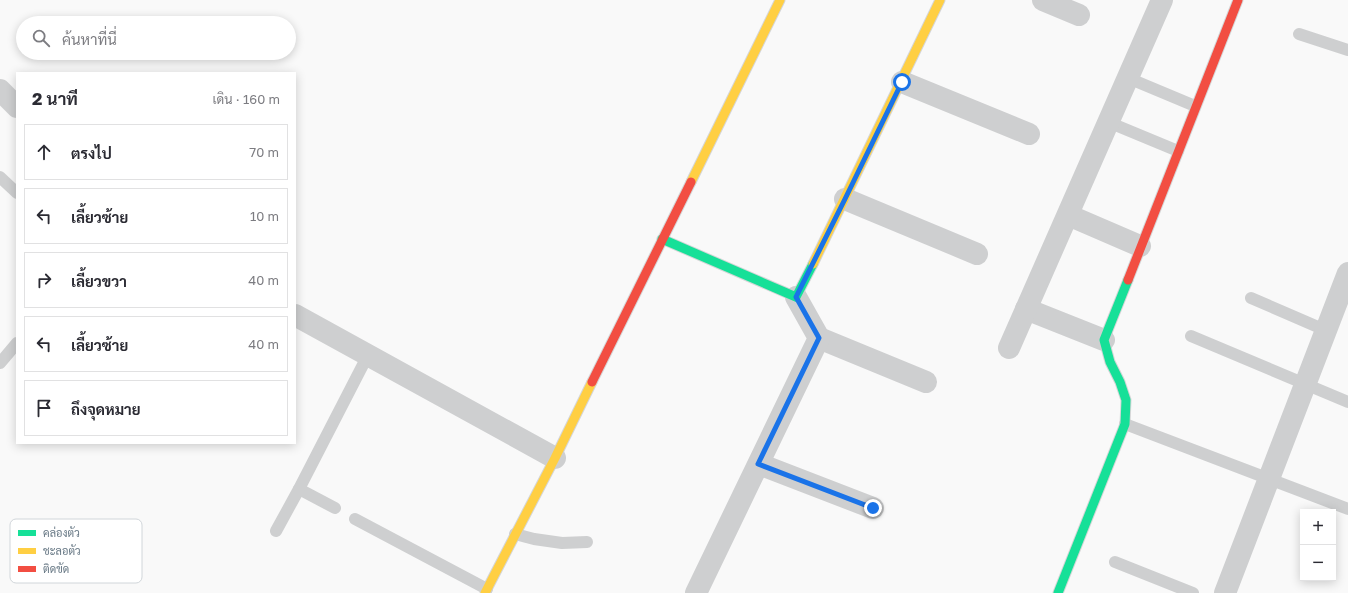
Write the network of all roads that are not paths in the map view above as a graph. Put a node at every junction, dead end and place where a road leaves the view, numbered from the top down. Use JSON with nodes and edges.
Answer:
{"nodes":[{"id":1,"x":780,"y":0,"type":"edge"},
{"id":2,"x":940,"y":0,"type":"edge"},
{"id":3,"x":1043,"y":0,"type":"edge"},
{"id":4,"x":1162,"y":0,"type":"edge"},
{"id":5,"x":1238,"y":0,"type":"edge"},
{"id":6,"x":1079,"y":15,"type":"dead end"},
{"id":7,"x":1299,"y":34,"type":"dead end"},
{"id":8,"x":1348,"y":50,"type":"edge"},
{"id":9,"x":1128,"y":78,"type":"junction"},
{"id":10,"x":902,"y":82,"type":"junction"},
{"id":11,"x":0,"y":90,"type":"edge"},
{"id":12,"x":16,"y":106,"type":"edge"},
{"id":13,"x":1195,"y":106,"type":"junction"},
{"id":14,"x":1108,"y":122,"type":"junction"},
{"id":15,"x":1029,"y":134,"type":"dead end"},
{"id":16,"x":1178,"y":151,"type":"junction"},
{"id":17,"x":0,"y":177,"type":"edge"},
{"id":18,"x":16,"y":192,"type":"edge"},
{"id":19,"x":845,"y":199,"type":"junction"},
{"id":20,"x":1068,"y":215,"type":"junction"},
{"id":21,"x":662,"y":239,"type":"junction"},
{"id":22,"x":1140,"y":246,"type":"junction"},
{"id":23,"x":977,"y":254,"type":"dead end"},
{"id":24,"x":1348,"y":273,"type":"edge"},
{"id":25,"x":796,"y":297,"type":"junction"},
{"id":26,"x":1251,"y":298,"type":"dead end"},
{"id":27,"x":1026,"y":310,"type":"junction"},
{"id":28,"x":296,"y":316,"type":"edge"},
{"id":29,"x":1326,"y":330,"type":"junction"},
{"id":30,"x":1191,"y":336,"type":"dead end"},
{"id":31,"x":819,"y":338,"type":"junction"},
{"id":32,"x":1104,"y":340,"type":"junction"},
{"id":33,"x":16,"y":344,"type":"edge"},
{"id":34,"x":1009,"y":348,"type":"dead end"},
{"id":35,"x":368,"y":355,"type":"junction"},
{"id":36,"x":0,"y":363,"type":"edge"},
{"id":37,"x":926,"y":382,"type":"dead end"},
{"id":38,"x":1306,"y":385,"type":"junction"},
{"id":39,"x":1348,"y":402,"type":"edge"},
{"id":40,"x":1125,"y":424,"type":"junction"},
{"id":41,"x":555,"y":458,"type":"junction"},
{"id":42,"x":758,"y":464,"type":"junction"},
{"id":43,"x":1269,"y":480,"type":"junction"},
{"id":44,"x":299,"y":489,"type":"junction"},
{"id":45,"x":335,"y":508,"type":"dead end"},
{"id":46,"x":873,"y":508,"type":"dead end"},
{"id":47,"x":1348,"y":509,"type":"edge"},
{"id":48,"x":355,"y":519,"type":"dead end"},
{"id":49,"x":276,"y":531,"type":"dead end"},
{"id":50,"x":515,"y":534,"type":"junction"},
{"id":51,"x":587,"y":542,"type":"dead end"},
{"id":52,"x":1115,"y":562,"type":"dead end"},
{"id":53,"x":486,"y":591,"type":"edge"},
{"id":54,"x":696,"y":593,"type":"edge"},
{"id":55,"x":1058,"y":593,"type":"edge"},
{"id":56,"x":1193,"y":593,"type":"edge"},
{"id":57,"x":1225,"y":593,"type":"edge"}],
"edges":[{"from":1,"to":21,"type":"street"},
{"from":2,"to":10,"type":"street"},
{"from":3,"to":6,"type":"street"},
{"from":4,"to":9,"type":"street"},
{"from":5,"to":13,"type":"street"},
{"from":7,"to":8,"type":"lane"},
{"from":9,"to":13,"type":"lane"},
{"from":9,"to":14,"type":"street"},
{"from":10,"to":15,"type":"street"},
{"from":10,"to":19,"type":"street"},
{"from":11,"to":12,"type":"street"},
{"from":13,"to":16,"type":"street"},
{"from":14,"to":16,"type":"lane"},
{"from":14,"to":20,"type":"street"},
{"from":16,"to":22,"type":"street"},
{"from":17,"to":18,"type":"lane"},
{"from":19,"to":23,"type":"street"},
{"from":19,"to":25,"type":"street"},
{"from":20,"to":22,"type":"street"},
{"from":20,"to":27,"type":"street"},
{"from":21,"to":25,"type":"street"},
{"from":21,"to":41,"type":"street"},
{"from":22,"to":32,"type":"street"},
{"from":24,"to":29,"type":"street"},
{"from":25,"to":31,"type":"street"},
{"from":26,"to":29,"type":"lane"},
{"from":27,"to":32,"type":"street"},
{"from":27,"to":34,"type":"street"},
{"from":28,"to":35,"type":"street"},
{"from":29,"to":38,"type":"street"},
{"from":30,"to":38,"type":"lane"},
{"from":31,"to":37,"type":"street"},
{"from":31,"to":42,"type":"street"},
{"from":32,"to":40,"type":"street"},
{"from":33,"to":36,"type":"lane"},
{"from":35,"to":41,"type":"street"},
{"from":35,"to":44,"type":"lane"},
{"from":38,"to":39,"type":"lane"},
{"from":38,"to":43,"type":"street"},
{"from":40,"to":43,"type":"lane"},
{"from":40,"to":55,"type":"street"},
{"from":41,"to":50,"type":"street"},
{"from":42,"to":46,"type":"street"},
{"from":42,"to":54,"type":"street"},
{"from":43,"to":47,"type":"lane"},
{"from":43,"to":57,"type":"street"},
{"from":44,"to":45,"type":"lane"},
{"from":44,"to":49,"type":"lane"},
{"from":48,"to":53,"type":"lane"},
{"from":50,"to":51,"type":"lane"},
{"from":50,"to":53,"type":"street"},
{"from":52,"to":56,"type":"lane"}]}
